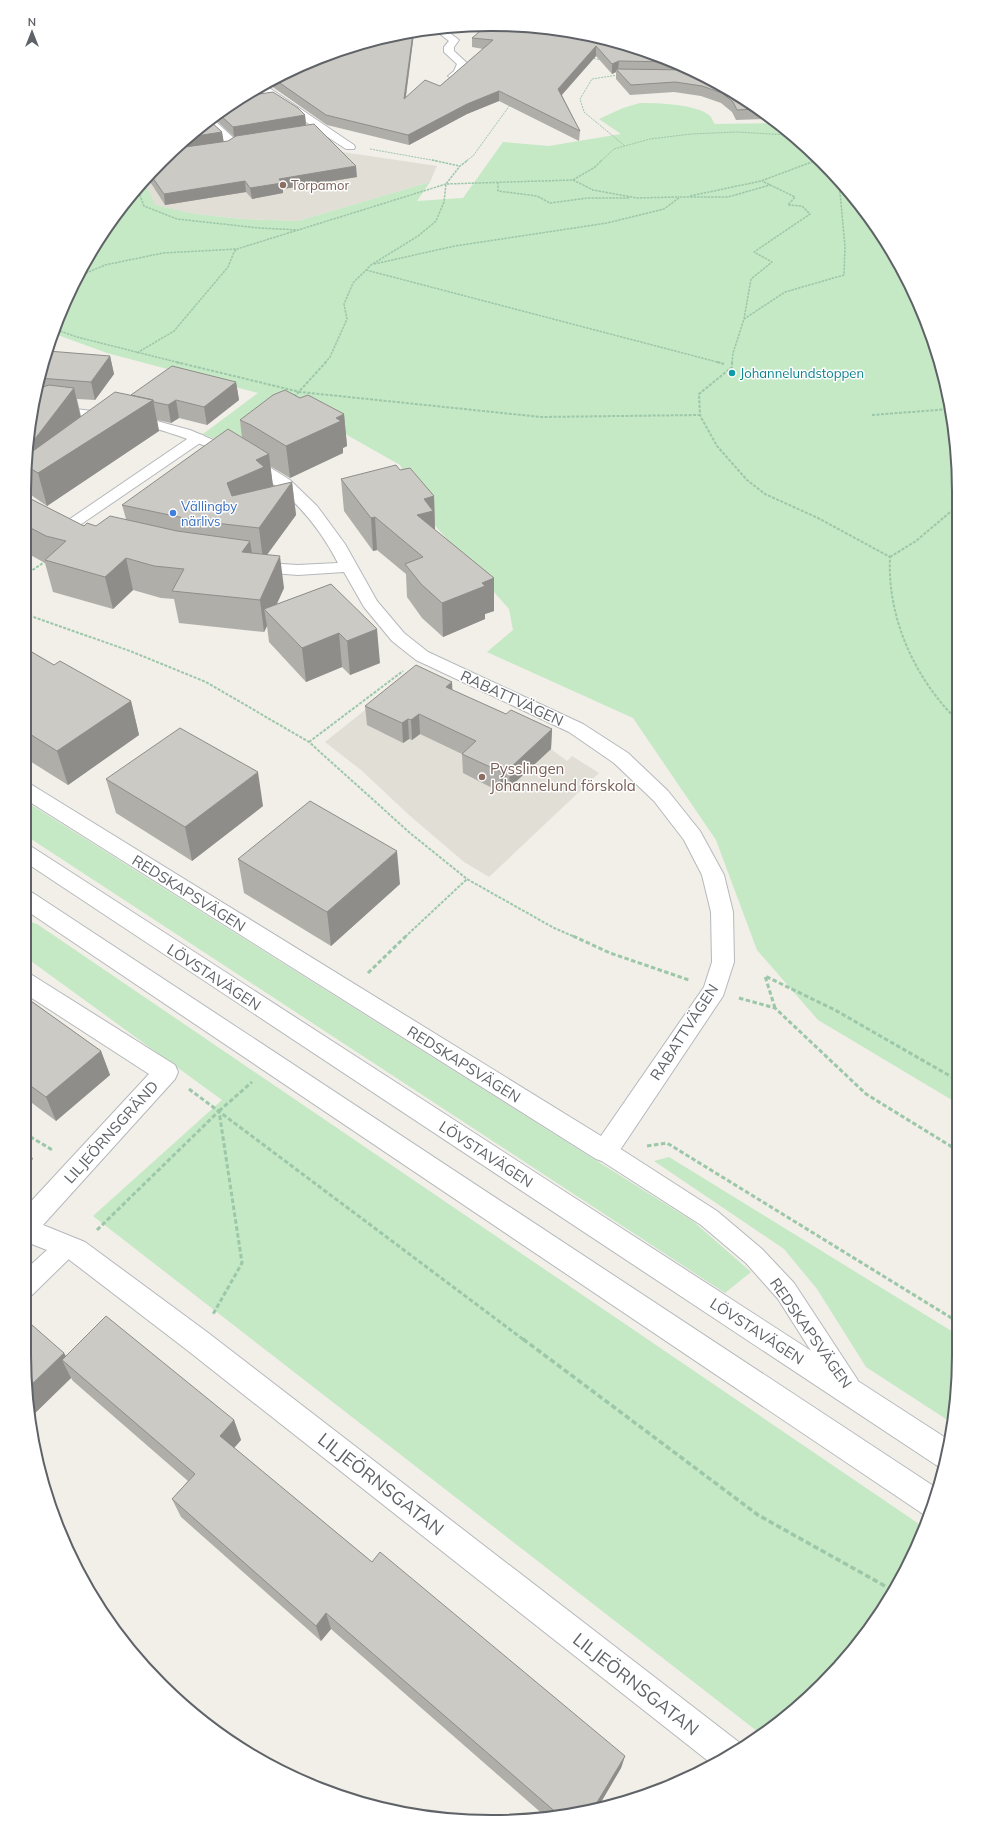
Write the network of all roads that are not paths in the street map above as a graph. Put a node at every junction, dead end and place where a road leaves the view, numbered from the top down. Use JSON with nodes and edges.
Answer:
{"nodes":[{"id":1,"x":446,"y":34,"type":"edge"},
{"id":2,"x":453,"y":76,"type":"edge"},
{"id":3,"x":266,"y":90,"type":"edge"},
{"id":4,"x":275,"y":97,"type":"junction"},
{"id":5,"x":262,"y":99,"type":"edge"},
{"id":6,"x":213,"y":125,"type":"edge"},
{"id":7,"x":322,"y":128,"type":"junction"},
{"id":8,"x":277,"y":135,"type":"edge"},
{"id":9,"x":248,"y":140,"type":"edge"},
{"id":10,"x":233,"y":142,"type":"junction"},
{"id":11,"x":350,"y":147,"type":"road end"},
{"id":12,"x":221,"y":148,"type":"edge"},
{"id":13,"x":39,"y":408,"type":"edge"},
{"id":14,"x":198,"y":438,"type":"junction"},
{"id":15,"x":62,"y":523,"type":"joint"},
{"id":16,"x":86,"y":533,"type":"edge"},
{"id":17,"x":238,"y":565,"type":"edge"},
{"id":18,"x":349,"y":567,"type":"junction"},
{"id":19,"x":31,"y":794,"type":"edge"},
{"id":20,"x":31,"y":856,"type":"edge"},
{"id":21,"x":31,"y":904,"type":"edge"},
{"id":22,"x":31,"y":985,"type":"edge"},
{"id":23,"x":605,"y":1151,"type":"junction"},
{"id":24,"x":31,"y":1220,"type":"edge"},
{"id":25,"x":31,"y":1231,"type":"edge"},
{"id":26,"x":72,"y":1248,"type":"junction"},
{"id":27,"x":31,"y":1281,"type":"edge"},
{"id":28,"x":852,"y":1393,"type":"junction"},
{"id":29,"x":941,"y":1452,"type":"edge"},
{"id":30,"x":929,"y":1501,"type":"edge"},
{"id":31,"x":723,"y":1752,"type":"edge"}],
"edges":[{"from":1,"to":2,"type":"street"},
{"from":3,"to":4,"type":"street"},
{"from":4,"to":5,"type":"street"},
{"from":4,"to":7,"type":"street"},
{"from":6,"to":10,"type":"street"},
{"from":7,"to":8,"type":"street"},
{"from":7,"to":11,"type":"street"},
{"from":9,"to":10,"type":"street"},
{"from":10,"to":12,"type":"street"},
{"from":13,"to":14,"type":"street","name":"RABATTVÄGEN"},
{"from":14,"to":15,"type":"lane"},
{"from":14,"to":18,"type":"street","name":"RABATTVÄGEN"},
{"from":15,"to":16,"type":"street"},
{"from":17,"to":18,"type":"street"},
{"from":18,"to":23,"type":"street","name":"RABATTVÄGEN"},
{"from":19,"to":23,"type":"street","name":"REDSKAPSVÄGEN"},
{"from":20,"to":28,"type":"street","name":"LÖVSTAVÄGEN"},
{"from":21,"to":30,"type":"street"},
{"from":22,"to":24,"type":"street","name":"LILJEÖRNSGRÄND"},
{"from":23,"to":28,"type":"lane","name":"REDSKAPSVÄGEN"},
{"from":25,"to":26,"type":"street","name":"LILJEÖRNSGATAN"},
{"from":26,"to":27,"type":"lane"},
{"from":26,"to":31,"type":"street","name":"LILJEÖRNSGATAN"},
{"from":28,"to":29,"type":"street","name":"LÖVSTAVÄGEN"}]}
